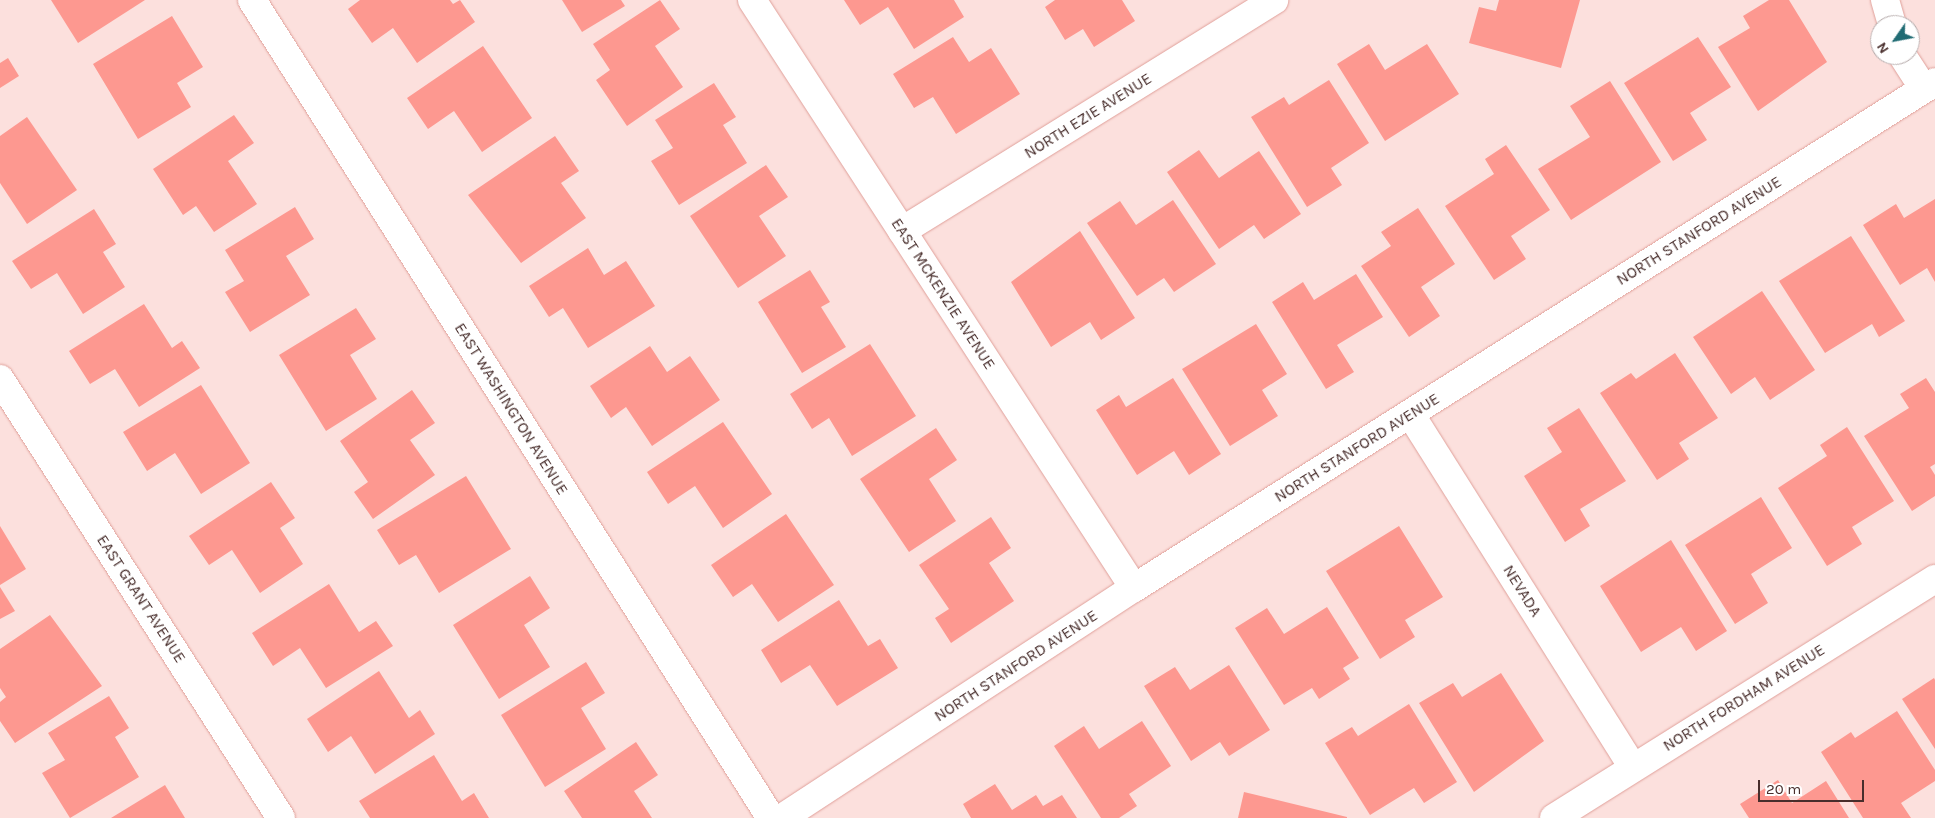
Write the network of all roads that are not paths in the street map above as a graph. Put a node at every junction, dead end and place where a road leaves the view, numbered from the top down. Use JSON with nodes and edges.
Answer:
{"nodes":[{"id":1,"x":252,"y":0,"type":"edge"},
{"id":2,"x":752,"y":0,"type":"edge"},
{"id":3,"x":1885,"y":0,"type":"edge"},
{"id":4,"x":1260,"y":4,"type":"edge"},
{"id":5,"x":1889,"y":15,"type":"edge"},
{"id":6,"x":1911,"y":65,"type":"edge"},
{"id":7,"x":1929,"y":85,"type":"edge"},
{"id":8,"x":902,"y":231,"type":"junction"},
{"id":9,"x":0,"y":379,"type":"edge"},
{"id":10,"x":1411,"y":415,"type":"junction"},
{"id":11,"x":1935,"y":579,"type":"edge"},
{"id":12,"x":1134,"y":588,"type":"junction"},
{"id":13,"x":1633,"y":768,"type":"junction"},
{"id":14,"x":281,"y":818,"type":"edge"},
{"id":15,"x":771,"y":818,"type":"edge"},
{"id":16,"x":782,"y":818,"type":"edge"},
{"id":17,"x":1554,"y":818,"type":"edge"}],
"edges":[{"from":1,"to":15,"type":"street","name":"EAST WASHINGTON AVENUE"},
{"from":2,"to":8,"type":"street","name":"EAST MCKENZIE AVENUE"},
{"from":3,"to":5,"type":"street"},
{"from":4,"to":8,"type":"street","name":"NORTH EZIE AVENUE"},
{"from":6,"to":7,"type":"street"},
{"from":7,"to":10,"type":"street","name":"NORTH STANFORD AVENUE"},
{"from":8,"to":12,"type":"street","name":"EAST MCKENZIE AVENUE"},
{"from":9,"to":14,"type":"street","name":"EAST GRANT AVENUE"},
{"from":10,"to":12,"type":"street","name":"NORTH STANFORD AVENUE"},
{"from":10,"to":13,"type":"street","name":"NEVADA"},
{"from":11,"to":13,"type":"street","name":"NORTH FORDHAM AVENUE"},
{"from":12,"to":16,"type":"street","name":"NORTH STANFORD AVENUE"},
{"from":13,"to":17,"type":"street","name":"NORTH FORDHAM AVENUE"}]}
